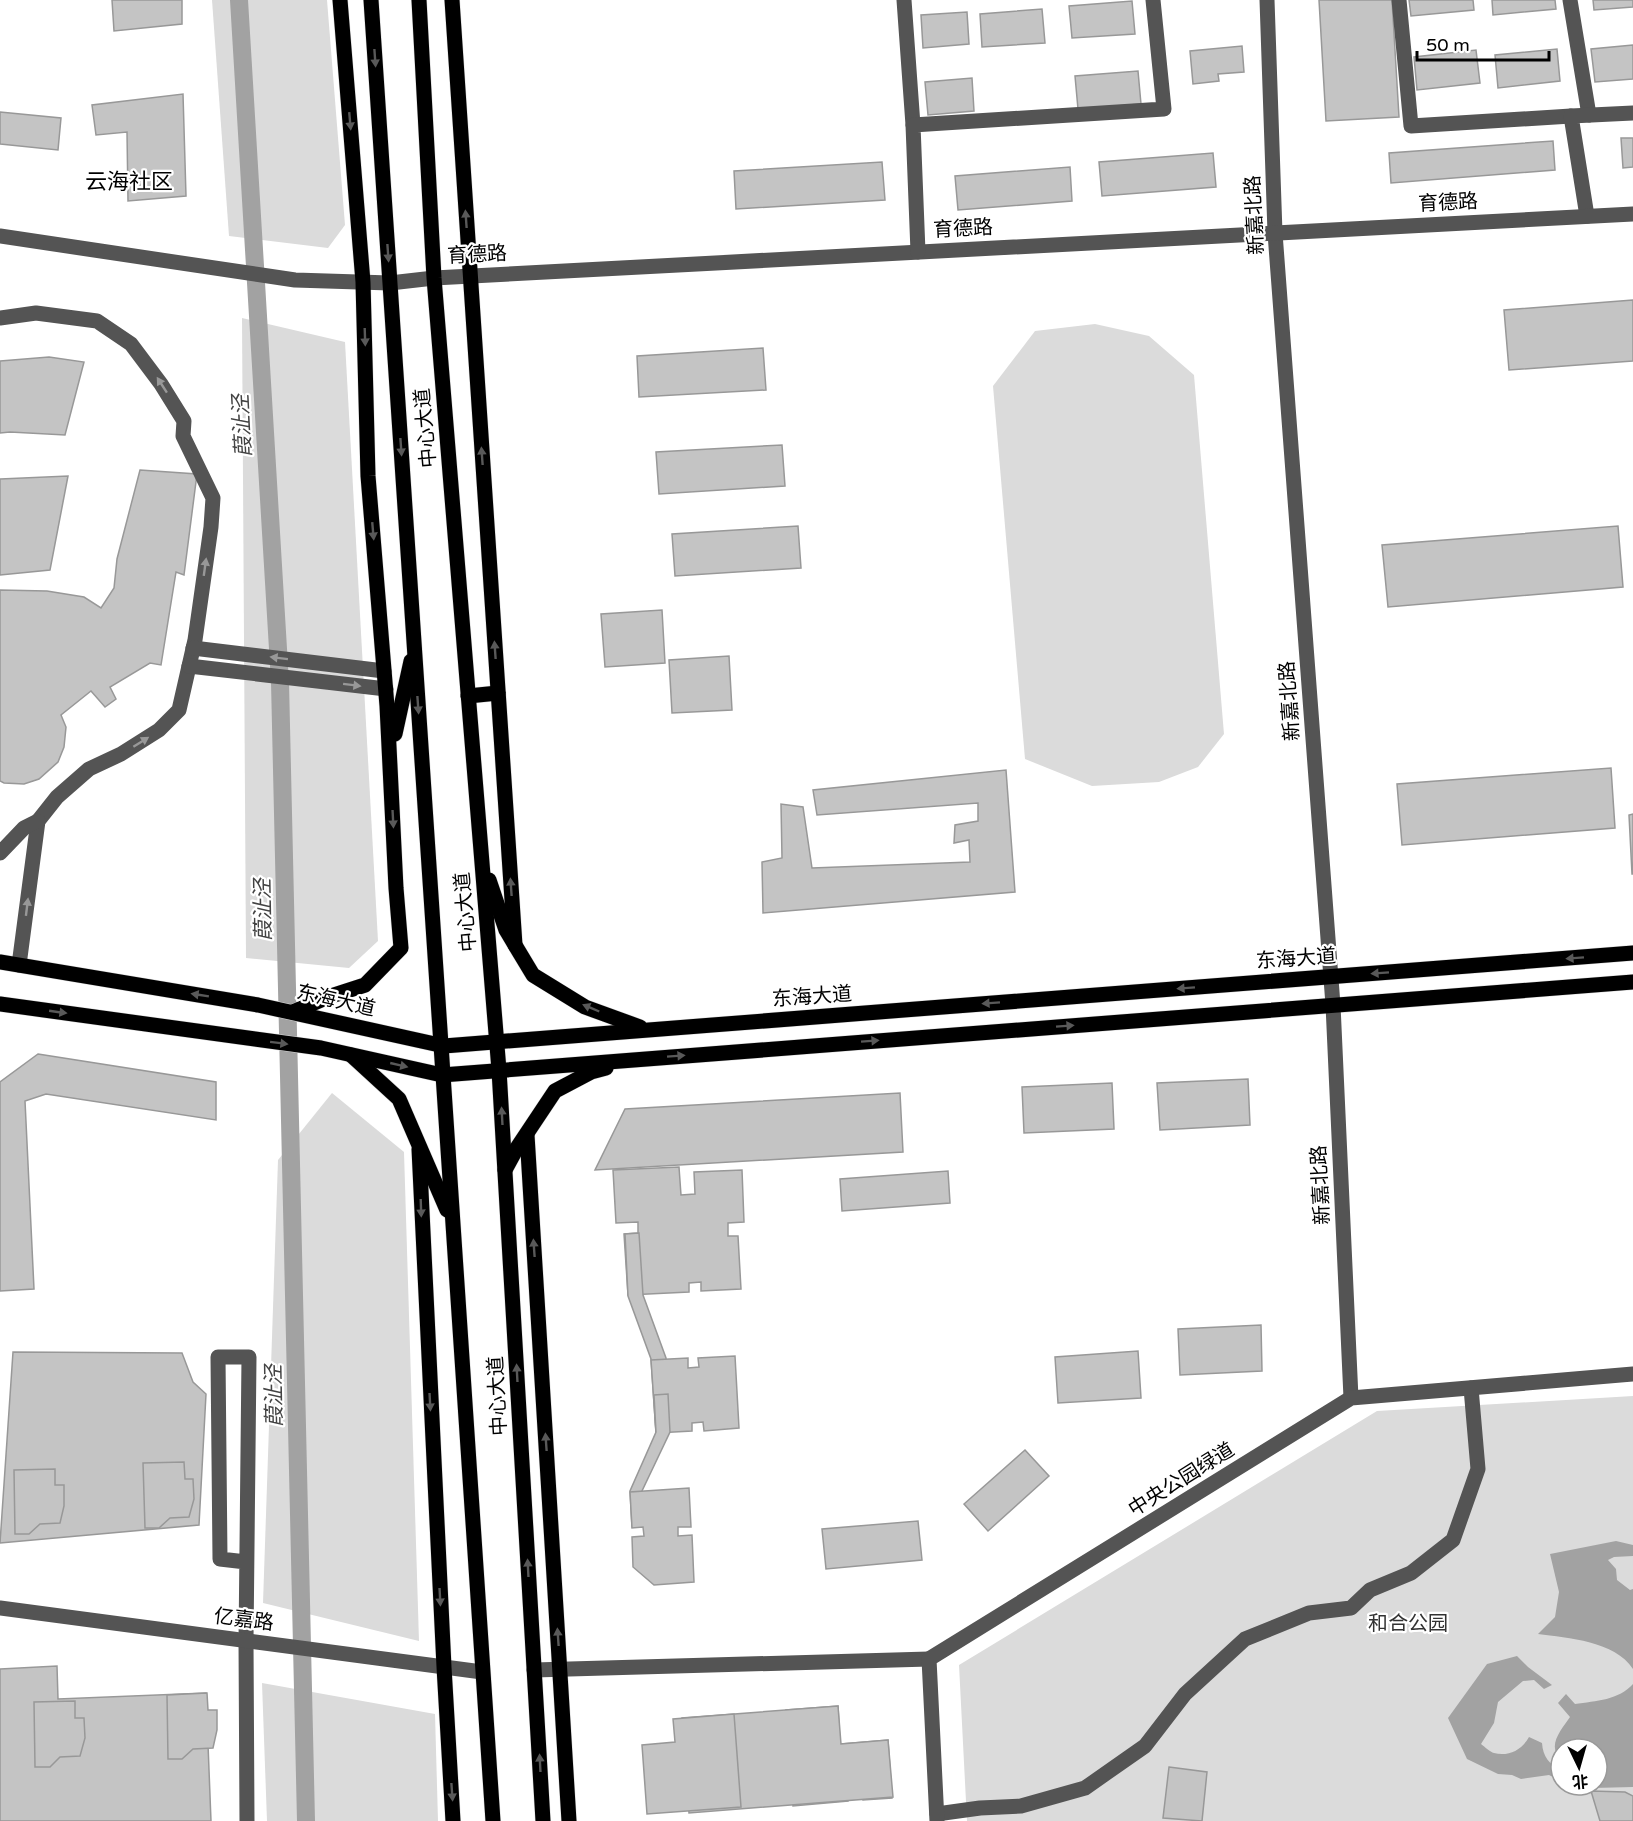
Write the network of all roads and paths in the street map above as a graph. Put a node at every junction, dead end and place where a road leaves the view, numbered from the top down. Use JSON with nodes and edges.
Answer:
{"nodes":[{"id":1,"x":340,"y":0,"type":"edge"},
{"id":2,"x":371,"y":0,"type":"edge"},
{"id":3,"x":419,"y":0,"type":"edge"},
{"id":4,"x":452,"y":0,"type":"edge"},
{"id":5,"x":904,"y":0,"type":"edge"},
{"id":6,"x":1153,"y":0,"type":"edge"},
{"id":7,"x":1267,"y":0,"type":"edge"},
{"id":8,"x":1399,"y":0,"type":"edge"},
{"id":9,"x":1570,"y":0,"type":"edge"},
{"id":10,"x":1633,"y":113,"type":"edge"},
{"id":11,"x":1589,"y":115,"type":"junction"},
{"id":12,"x":1571,"y":116,"type":"junction"},
{"id":13,"x":913,"y":125,"type":"junction"},
{"id":14,"x":1633,"y":214,"type":"edge"},
{"id":15,"x":1587,"y":216,"type":"junction"},
{"id":16,"x":1275,"y":233,"type":"junction"},
{"id":17,"x":0,"y":236,"type":"edge"},
{"id":18,"x":918,"y":252,"type":"junction"},
{"id":19,"x":470,"y":276,"type":"junction"},
{"id":20,"x":434,"y":278,"type":"junction"},
{"id":21,"x":363,"y":282,"type":"junction"},
{"id":22,"x":390,"y":283,"type":"junction"},
{"id":23,"x":0,"y":318,"type":"edge"},
{"id":24,"x":414,"y":647,"type":"junction"},
{"id":25,"x":193,"y":648,"type":"junction"},
{"id":26,"x":189,"y":666,"type":"junction"},
{"id":27,"x":384,"y":671,"type":"junction"},
{"id":28,"x":386,"y":689,"type":"junction"},
{"id":29,"x":498,"y":693,"type":"junction"},
{"id":30,"x":468,"y":696,"type":"junction"},
{"id":31,"x":390,"y":760,"type":"junction"},
{"id":32,"x":38,"y":821,"type":"junction"},
{"id":33,"x":0,"y":853,"type":"edge"},
{"id":34,"x":482,"y":856,"type":"junction"},
{"id":35,"x":515,"y":945,"type":"junction"},
{"id":36,"x":1633,"y":953,"type":"edge"},
{"id":37,"x":0,"y":962,"type":"edge"},
{"id":38,"x":19,"y":965,"type":"junction"},
{"id":39,"x":1331,"y":977,"type":"junction"},
{"id":40,"x":1633,"y":982,"type":"edge"},
{"id":41,"x":0,"y":1004,"type":"edge"},
{"id":42,"x":1333,"y":1005,"type":"junction"},
{"id":43,"x":293,"y":1012,"type":"junction"},
{"id":44,"x":646,"y":1030,"type":"junction"},
{"id":45,"x":497,"y":1041,"type":"junction"},
{"id":46,"x":441,"y":1045,"type":"junction"},
{"id":47,"x":351,"y":1055,"type":"junction"},
{"id":48,"x":635,"y":1060,"type":"junction"},
{"id":49,"x":499,"y":1070,"type":"junction"},
{"id":50,"x":442,"y":1075,"type":"junction"},
{"id":51,"x":527,"y":1134,"type":"junction"},
{"id":52,"x":419,"y":1149,"type":"junction"},
{"id":53,"x":505,"y":1170,"type":"junction"},
{"id":54,"x":452,"y":1221,"type":"junction"},
{"id":55,"x":1633,"y":1374,"type":"edge"},
{"id":56,"x":1471,"y":1388,"type":"junction"},
{"id":57,"x":1351,"y":1398,"type":"junction"},
{"id":58,"x":246,"y":1562,"type":"junction"},
{"id":59,"x":0,"y":1608,"type":"edge"},
{"id":60,"x":246,"y":1641,"type":"junction"},
{"id":61,"x":929,"y":1659,"type":"junction"},
{"id":62,"x":444,"y":1667,"type":"junction"},
{"id":63,"x":560,"y":1668,"type":"junction"},
{"id":64,"x":534,"y":1670,"type":"junction"},
{"id":65,"x":482,"y":1672,"type":"junction"},
{"id":66,"x":937,"y":1817,"type":"edge"},
{"id":67,"x":247,"y":1821,"type":"edge"},
{"id":68,"x":453,"y":1821,"type":"edge"},
{"id":69,"x":493,"y":1821,"type":"edge"},
{"id":70,"x":543,"y":1821,"type":"edge"},
{"id":71,"x":569,"y":1821,"type":"edge"}],
"edges":[{"from":1,"to":21,"type":"main road","one_way":true},
{"from":2,"to":22,"type":"main road","name":"中心大道","one_way":true},
{"from":3,"to":20,"type":"main road","name":"中心大道"},
{"from":19,"to":4,"type":"main road","one_way":true},
{"from":5,"to":13,"type":"street"},
{"from":6,"to":13,"type":"street"},
{"from":7,"to":16,"type":"street","name":"新嘉北路"},
{"from":8,"to":12,"type":"street"},
{"from":9,"to":11,"type":"street"},
{"from":10,"to":11,"type":"street"},
{"from":11,"to":12,"type":"street"},
{"from":12,"to":15,"type":"street"},
{"from":13,"to":18,"type":"street"},
{"from":14,"to":15,"type":"street","name":"育德路"},
{"from":15,"to":16,"type":"street","name":"育德路"},
{"from":16,"to":18,"type":"street","name":"育德路"},
{"from":16,"to":39,"type":"street","name":"新嘉北路"},
{"from":17,"to":21,"type":"street","name":"育德路"},
{"from":18,"to":19,"type":"street","name":"育德路"},
{"from":19,"to":20,"type":"street","name":"育德路"},
{"from":29,"to":19,"type":"main road","one_way":true},
{"from":20,"to":22,"type":"street","name":"育德路"},
{"from":20,"to":30,"type":"main road","name":"中心大道"},
{"from":21,"to":22,"type":"street","name":"育德路"},
{"from":21,"to":27,"type":"main road","one_way":true},
{"from":22,"to":24,"type":"main road","name":"中心大道","one_way":true},
{"from":25,"to":23,"type":"street","one_way":true},
{"from":24,"to":31,"type":"main road"},
{"from":24,"to":46,"type":"main road","name":"中心大道","one_way":true},
{"from":25,"to":26,"type":"street"},
{"from":27,"to":25,"type":"street","one_way":true},
{"from":26,"to":28,"type":"street","one_way":true},
{"from":32,"to":26,"type":"street","one_way":true},
{"from":27,"to":28,"type":"main road"},
{"from":28,"to":31,"type":"main road"},
{"from":29,"to":30,"type":"main road"},
{"from":35,"to":29,"type":"main road","one_way":true},
{"from":30,"to":34,"type":"main road","name":"中心大道"},
{"from":31,"to":43,"type":"main road","one_way":true},
{"from":32,"to":33,"type":"street"},
{"from":38,"to":32,"type":"street","one_way":true},
{"from":34,"to":35,"type":"main road"},
{"from":34,"to":45,"type":"main road","name":"中心大道"},
{"from":44,"to":35,"type":"main road","one_way":true},
{"from":36,"to":39,"type":"main road","name":"东海大道","one_way":true},
{"from":37,"to":38,"type":"main road","name":"东海大道"},
{"from":43,"to":38,"type":"main road","name":"东海大道","one_way":true},
{"from":39,"to":42,"type":"street","name":"新嘉北路"},
{"from":39,"to":44,"type":"main road","name":"东海大道","one_way":true},
{"from":40,"to":42,"type":"main road"},
{"from":41,"to":47,"type":"main road","one_way":true},
{"from":48,"to":42,"type":"main road","one_way":true},
{"from":42,"to":57,"type":"street","name":"新嘉北路"},
{"from":43,"to":46,"type":"main road","name":"东海大道"},
{"from":44,"to":45,"type":"main road","name":"东海大道"},
{"from":45,"to":46,"type":"main road","name":"东海大道"},
{"from":45,"to":49,"type":"main road","name":"中心大道"},
{"from":46,"to":50,"type":"main road","name":"中心大道"},
{"from":47,"to":50,"type":"main road","one_way":true},
{"from":47,"to":52,"type":"main road"},
{"from":48,"to":49,"type":"main road"},
{"from":48,"to":51,"type":"main road"},
{"from":49,"to":50,"type":"main road"},
{"from":53,"to":49,"type":"main road","name":"中心大道","one_way":true},
{"from":50,"to":54,"type":"main road","name":"中心大道"},
{"from":51,"to":53,"type":"main road"},
{"from":63,"to":51,"type":"main road","one_way":true},
{"from":52,"to":54,"type":"main road"},
{"from":52,"to":62,"type":"main road","one_way":true},
{"from":64,"to":53,"type":"main road","name":"中心大道","one_way":true},
{"from":54,"to":65,"type":"main road","name":"中心大道"},
{"from":55,"to":56,"type":"street","name":"中央公园绿道"},
{"from":56,"to":57,"type":"street","name":"中央公园绿道"},
{"from":56,"to":66,"type":"street"},
{"from":57,"to":61,"type":"street","name":"中央公园绿道"},
{"from":58,"to":58,"type":"street"},
{"from":58,"to":60,"type":"street"},
{"from":59,"to":60,"type":"street","name":"亿嘉路"},
{"from":60,"to":62,"type":"street","name":"亿嘉路"},
{"from":60,"to":67,"type":"street"},
{"from":61,"to":63,"type":"street"},
{"from":61,"to":66,"type":"street"},
{"from":62,"to":65,"type":"street","name":"亿嘉路"},
{"from":62,"to":68,"type":"main road","one_way":true},
{"from":63,"to":64,"type":"street"},
{"from":63,"to":71,"type":"main road"},
{"from":70,"to":64,"type":"main road","name":"中心大道","one_way":true},
{"from":65,"to":69,"type":"main road","name":"中心大道"}]}
